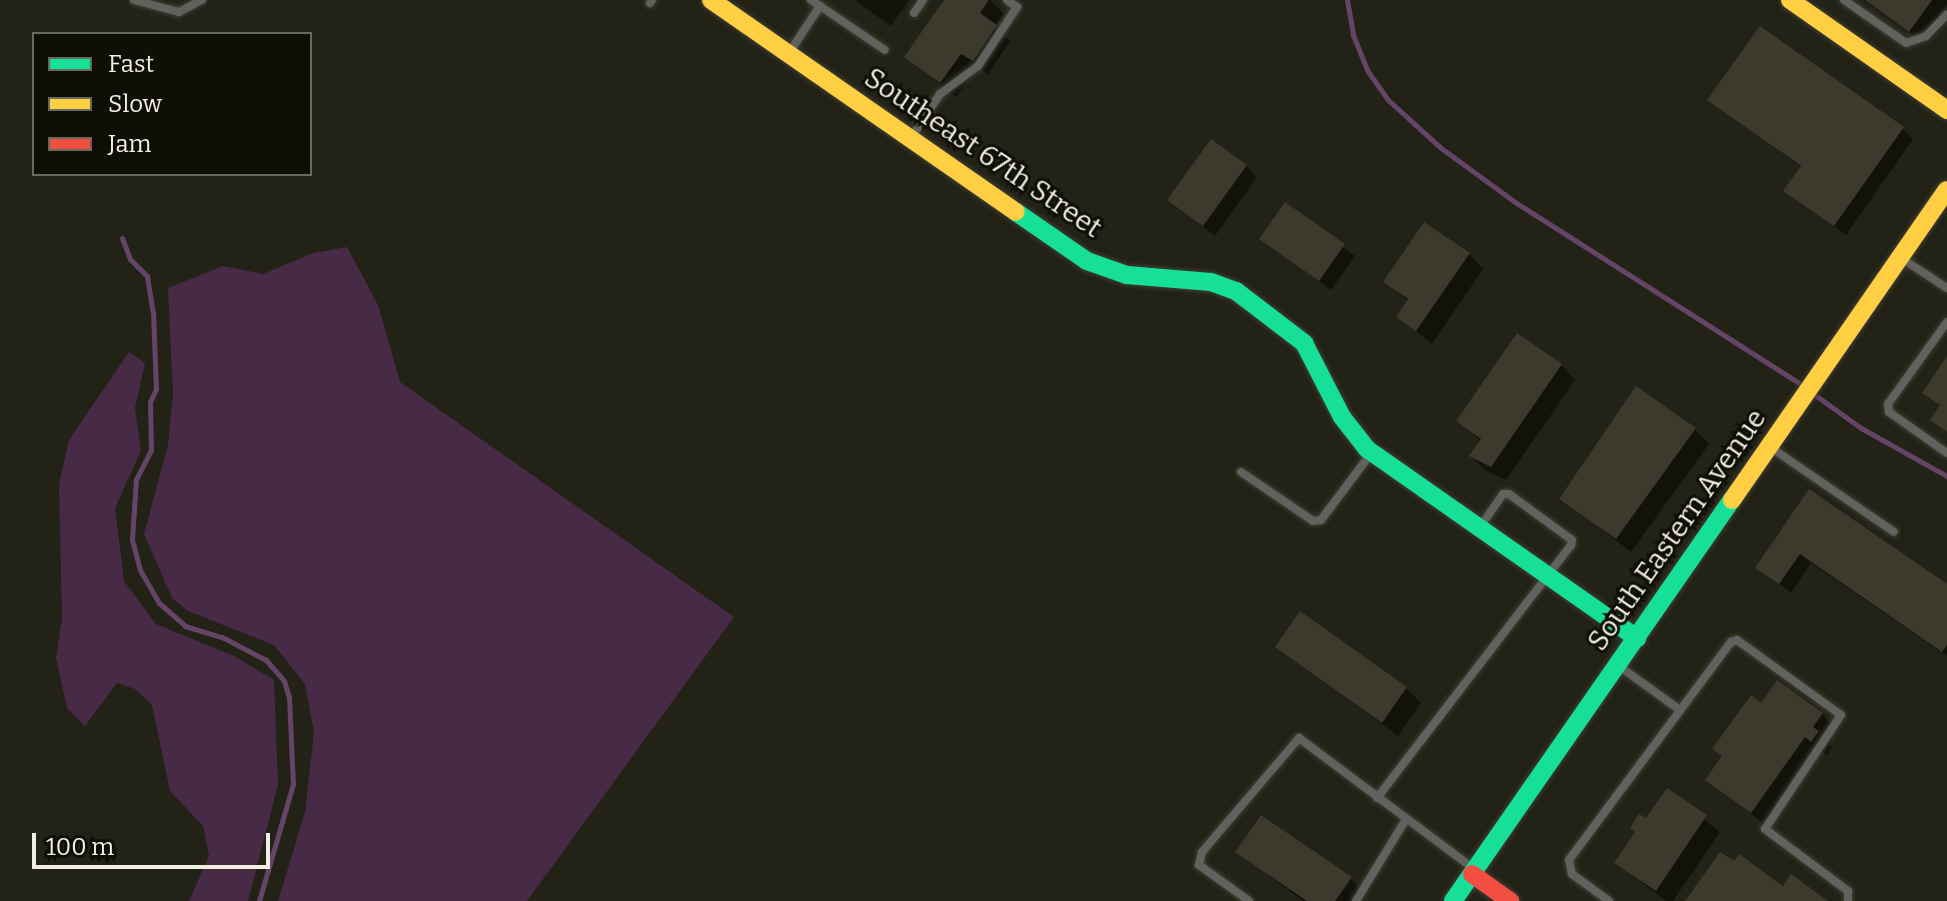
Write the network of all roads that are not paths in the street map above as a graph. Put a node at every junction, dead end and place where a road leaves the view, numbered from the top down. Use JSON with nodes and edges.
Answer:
{"nodes":[{"id":1,"x":134,"y":0,"type":"edge"},
{"id":2,"x":202,"y":0,"type":"edge"},
{"id":3,"x":711,"y":0,"type":"edge"},
{"id":4,"x":811,"y":0,"type":"edge"},
{"id":5,"x":923,"y":0,"type":"edge"},
{"id":6,"x":1007,"y":0,"type":"edge"},
{"id":7,"x":1790,"y":0,"type":"edge"},
{"id":8,"x":1844,"y":0,"type":"edge"},
{"id":9,"x":1019,"y":4,"type":"edge"},
{"id":10,"x":820,"y":6,"type":"junction"},
{"id":11,"x":914,"y":13,"type":"dead end"},
{"id":12,"x":1947,"y":14,"type":"edge"},
{"id":13,"x":885,"y":50,"type":"dead end"},
{"id":14,"x":789,"y":54,"type":"junction"},
{"id":15,"x":1947,"y":110,"type":"edge"},
{"id":16,"x":911,"y":139,"type":"junction"},
{"id":17,"x":1947,"y":190,"type":"edge"},
{"id":18,"x":1900,"y":258,"type":"junction"},
{"id":19,"x":1947,"y":288,"type":"edge"},
{"id":20,"x":1947,"y":322,"type":"edge"},
{"id":21,"x":1769,"y":447,"type":"junction"},
{"id":22,"x":1372,"y":453,"type":"junction"},
{"id":23,"x":1947,"y":453,"type":"edge"},
{"id":24,"x":1241,"y":472,"type":"dead end"},
{"id":25,"x":1480,"y":528,"type":"junction"},
{"id":26,"x":1894,"y":532,"type":"dead end"},
{"id":27,"x":1549,"y":576,"type":"junction"},
{"id":28,"x":1637,"y":638,"type":"junction"},
{"id":29,"x":1618,"y":665,"type":"junction"},
{"id":30,"x":1680,"y":710,"type":"junction"},
{"id":31,"x":1377,"y":798,"type":"junction"},
{"id":32,"x":1406,"y":819,"type":"junction"},
{"id":33,"x":1473,"y":872,"type":"junction"},
{"id":34,"x":1249,"y":901,"type":"edge"},
{"id":35,"x":1356,"y":901,"type":"edge"},
{"id":36,"x":1453,"y":901,"type":"edge"},
{"id":37,"x":1510,"y":901,"type":"edge"},
{"id":38,"x":1609,"y":901,"type":"edge"},
{"id":39,"x":1848,"y":901,"type":"edge"}],
"edges":[{"from":1,"to":2,"type":"lane"},
{"from":3,"to":14,"type":"street","name":"Southeast 67th Street"},
{"from":4,"to":10,"type":"lane"},
{"from":5,"to":11,"type":"lane"},
{"from":6,"to":9,"type":"lane"},
{"from":7,"to":15,"type":"street"},
{"from":8,"to":12,"type":"lane"},
{"from":9,"to":16,"type":"lane"},
{"from":10,"to":13,"type":"lane"},
{"from":10,"to":14,"type":"lane"},
{"from":14,"to":16,"type":"street","name":"Southeast 67th Street"},
{"from":16,"to":22,"type":"street","name":"Southeast 67th Street"},
{"from":17,"to":18,"type":"street","name":"South Eastern Avenue"},
{"from":18,"to":19,"type":"lane"},
{"from":18,"to":21,"type":"street","name":"South Eastern Avenue"},
{"from":20,"to":23,"type":"lane"},
{"from":21,"to":26,"type":"lane"},
{"from":21,"to":28,"type":"street","name":"South Eastern Avenue"},
{"from":22,"to":24,"type":"lane"},
{"from":22,"to":25,"type":"street","name":"Southeast 67th Street"},
{"from":25,"to":27,"type":"street","name":"Southeast 67th Street"},
{"from":25,"to":27,"type":"lane"},
{"from":27,"to":28,"type":"street","name":"Southeast 67th Street"},
{"from":27,"to":31,"type":"lane"},
{"from":28,"to":29,"type":"street","name":"South Eastern Avenue"},
{"from":29,"to":30,"type":"lane"},
{"from":29,"to":33,"type":"street","name":"South Eastern Avenue"},
{"from":30,"to":38,"type":"lane"},
{"from":30,"to":39,"type":"lane"},
{"from":31,"to":32,"type":"lane"},
{"from":31,"to":34,"type":"lane"},
{"from":32,"to":33,"type":"lane"},
{"from":32,"to":35,"type":"lane"},
{"from":33,"to":36,"type":"street","name":"South Eastern Avenue"},
{"from":33,"to":37,"type":"street"}]}
